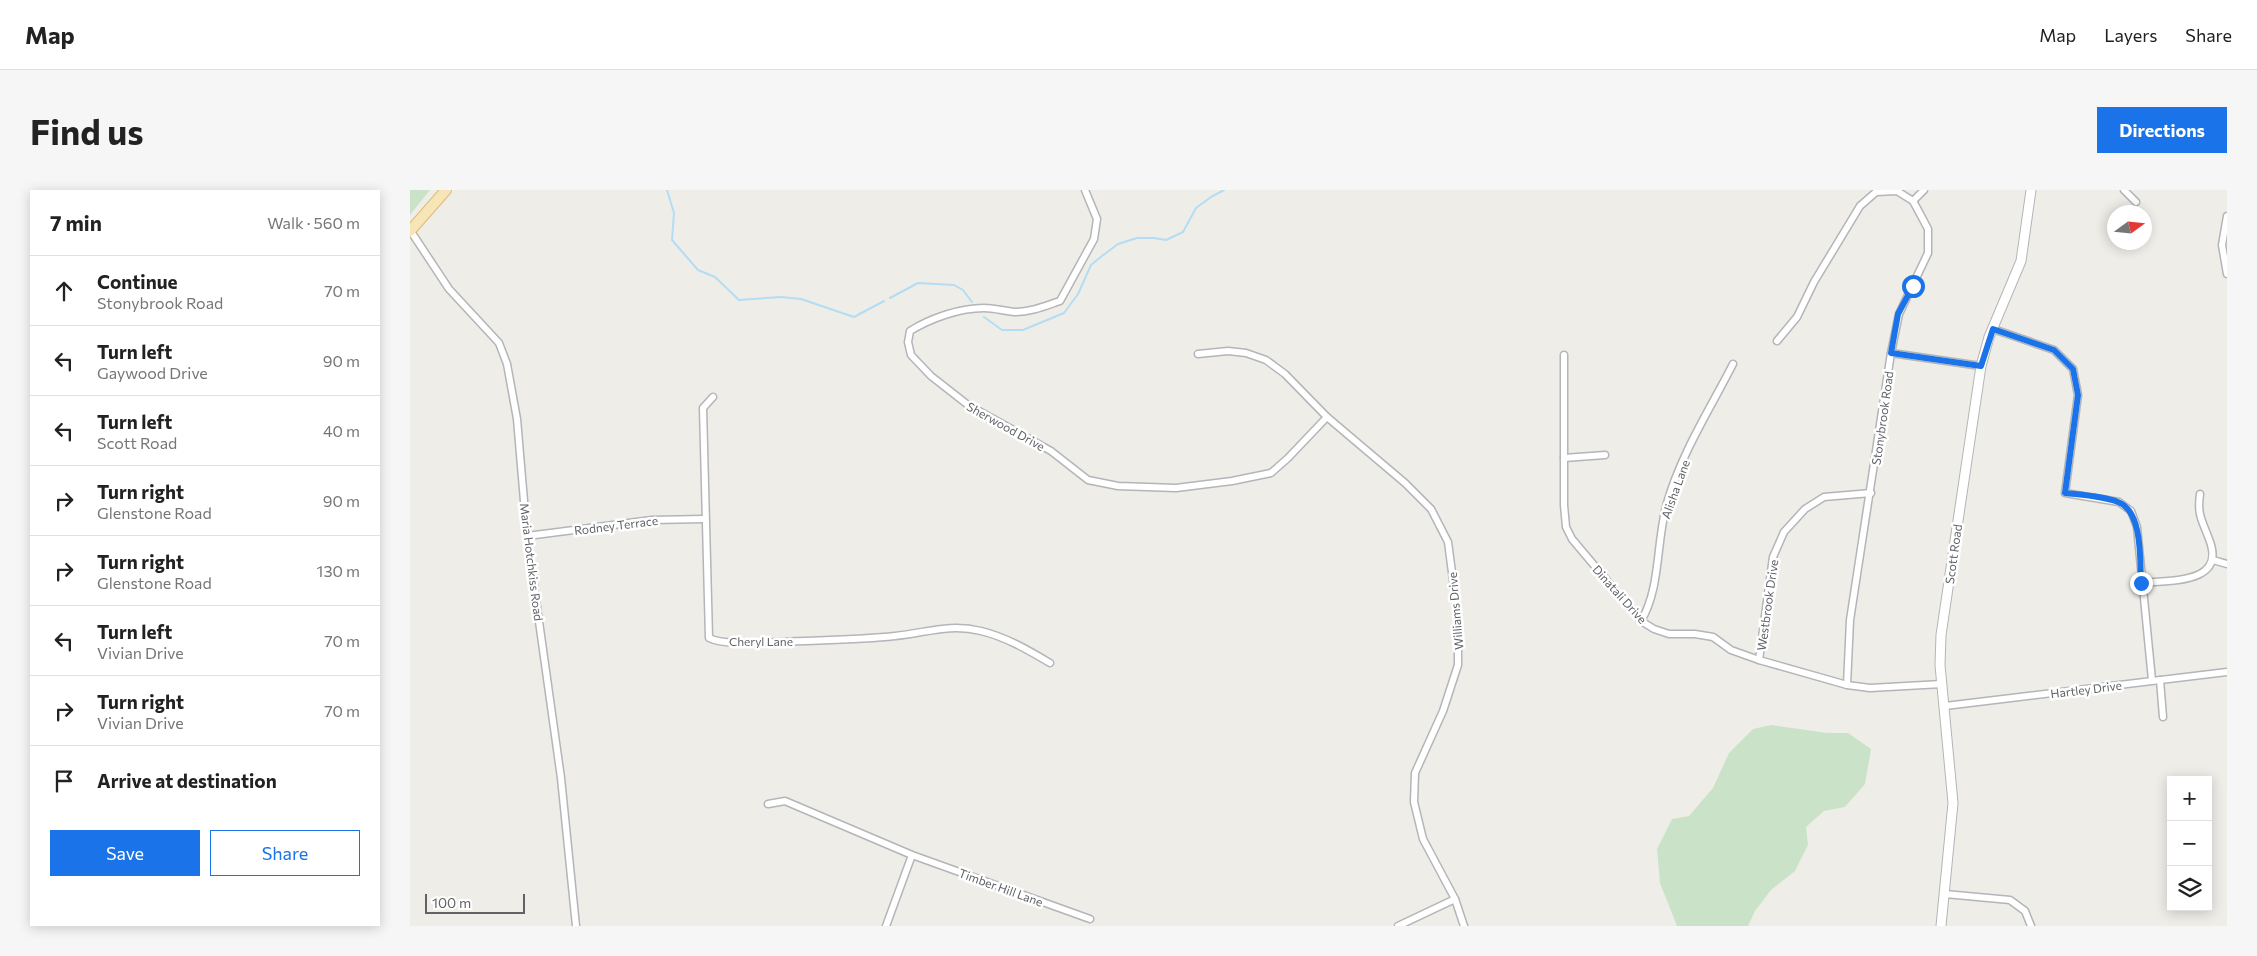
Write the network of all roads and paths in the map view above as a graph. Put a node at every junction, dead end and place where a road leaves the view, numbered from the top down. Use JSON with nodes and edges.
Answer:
{"nodes":[{"id":1,"x":446,"y":190,"type":"edge"},
{"id":2,"x":1085,"y":190,"type":"edge"},
{"id":3,"x":1924,"y":190,"type":"edge"},
{"id":4,"x":2031,"y":190,"type":"edge"},
{"id":5,"x":2124,"y":190,"type":"edge"},
{"id":6,"x":1913,"y":201,"type":"junction"},
{"id":7,"x":2136,"y":202,"type":"dead end"},
{"id":8,"x":2227,"y":216,"type":"edge"},
{"id":9,"x":410,"y":230,"type":"edge"},
{"id":10,"x":2227,"y":274,"type":"edge"},
{"id":11,"x":1993,"y":329,"type":"junction"},
{"id":12,"x":1777,"y":341,"type":"dead end"},
{"id":13,"x":1891,"y":353,"type":"junction"},
{"id":14,"x":1198,"y":354,"type":"dead end"},
{"id":15,"x":1564,"y":355,"type":"dead end"},
{"id":16,"x":1733,"y":364,"type":"dead end"},
{"id":17,"x":1981,"y":366,"type":"junction"},
{"id":18,"x":713,"y":397,"type":"dead end"},
{"id":19,"x":1327,"y":417,"type":"junction"},
{"id":20,"x":1605,"y":455,"type":"dead end"},
{"id":21,"x":1564,"y":458,"type":"junction"},
{"id":22,"x":1871,"y":493,"type":"junction"},
{"id":23,"x":2200,"y":494,"type":"dead end"},
{"id":24,"x":704,"y":519,"type":"junction"},
{"id":25,"x":527,"y":536,"type":"junction"},
{"id":26,"x":2213,"y":560,"type":"junction"},
{"id":27,"x":2227,"y":564,"type":"edge"},
{"id":28,"x":2141,"y":583,"type":"junction"},
{"id":29,"x":1641,"y":621,"type":"junction"},
{"id":30,"x":1759,"y":660,"type":"junction"},
{"id":31,"x":1050,"y":663,"type":"dead end"},
{"id":32,"x":2227,"y":672,"type":"edge"},
{"id":33,"x":2152,"y":680,"type":"junction"},
{"id":34,"x":2160,"y":680,"type":"junction"},
{"id":35,"x":1942,"y":684,"type":"junction"},
{"id":36,"x":1848,"y":685,"type":"junction"},
{"id":37,"x":1945,"y":706,"type":"junction"},
{"id":38,"x":2164,"y":718,"type":"dead end"},
{"id":39,"x":768,"y":804,"type":"dead end"},
{"id":40,"x":912,"y":855,"type":"junction"},
{"id":41,"x":1945,"y":894,"type":"junction"},
{"id":42,"x":1455,"y":899,"type":"junction"},
{"id":43,"x":1090,"y":919,"type":"dead end"},
{"id":44,"x":576,"y":926,"type":"edge"},
{"id":45,"x":886,"y":926,"type":"edge"},
{"id":46,"x":1398,"y":926,"type":"edge"},
{"id":47,"x":1464,"y":926,"type":"edge"},
{"id":48,"x":1941,"y":926,"type":"edge"},
{"id":49,"x":2031,"y":926,"type":"edge"}],
"edges":[{"from":1,"to":9,"type":"main road"},
{"from":2,"to":19,"type":"street","name":"Sherwood Drive"},
{"from":3,"to":6,"type":"street"},
{"from":4,"to":11,"type":"main road","name":"Scott Road"},
{"from":5,"to":7,"type":"street"},
{"from":6,"to":12,"type":"street"},
{"from":6,"to":13,"type":"street","name":"Stonybrook Road"},
{"from":8,"to":10,"type":"street"},
{"from":9,"to":25,"type":"street","name":"Maria Hotchkiss Road"},
{"from":11,"to":17,"type":"main road","name":"Scott Road"},
{"from":11,"to":28,"type":"street"},
{"from":13,"to":17,"type":"street"},
{"from":13,"to":22,"type":"street","name":"Stonybrook Road"},
{"from":14,"to":19,"type":"street","name":"Williams Drive"},
{"from":15,"to":21,"type":"street","name":"Dinatali Drive"},
{"from":16,"to":29,"type":"street","name":"Alisha Lane"},
{"from":17,"to":35,"type":"main road","name":"Scott Road"},
{"from":18,"to":24,"type":"street","name":"Cheryl Lane"},
{"from":19,"to":42,"type":"street","name":"Williams Drive"},
{"from":20,"to":21,"type":"street"},
{"from":21,"to":29,"type":"street","name":"Dinatali Drive"},
{"from":22,"to":30,"type":"street","name":"Westbrook Drive"},
{"from":22,"to":36,"type":"street","name":"Stonybrook Road"},
{"from":23,"to":26,"type":"street"},
{"from":24,"to":25,"type":"street","name":"Rodney Terrace"},
{"from":24,"to":31,"type":"street","name":"Cheryl Lane"},
{"from":25,"to":44,"type":"street","name":"Maria Hotchkiss Road"},
{"from":26,"to":27,"type":"street"},
{"from":26,"to":28,"type":"street"},
{"from":28,"to":33,"type":"street"},
{"from":29,"to":30,"type":"street","name":"Dinatali Drive"},
{"from":30,"to":36,"type":"street","name":"Dinatali Drive"},
{"from":32,"to":34,"type":"street","name":"Hartley Drive"},
{"from":33,"to":34,"type":"street","name":"Hartley Drive"},
{"from":33,"to":37,"type":"street","name":"Hartley Drive"},
{"from":34,"to":38,"type":"street"},
{"from":35,"to":36,"type":"street","name":"Dinatali Drive"},
{"from":35,"to":37,"type":"main road","name":"Scott Road"},
{"from":37,"to":41,"type":"main road","name":"Scott Road"},
{"from":39,"to":40,"type":"street","name":"Timber Hill Lane"},
{"from":40,"to":43,"type":"street","name":"Timber Hill Lane"},
{"from":40,"to":45,"type":"street"},
{"from":41,"to":48,"type":"main road","name":"Scott Road"},
{"from":41,"to":49,"type":"street"},
{"from":42,"to":46,"type":"street"},
{"from":42,"to":47,"type":"street","name":"Williams Drive"}]}
